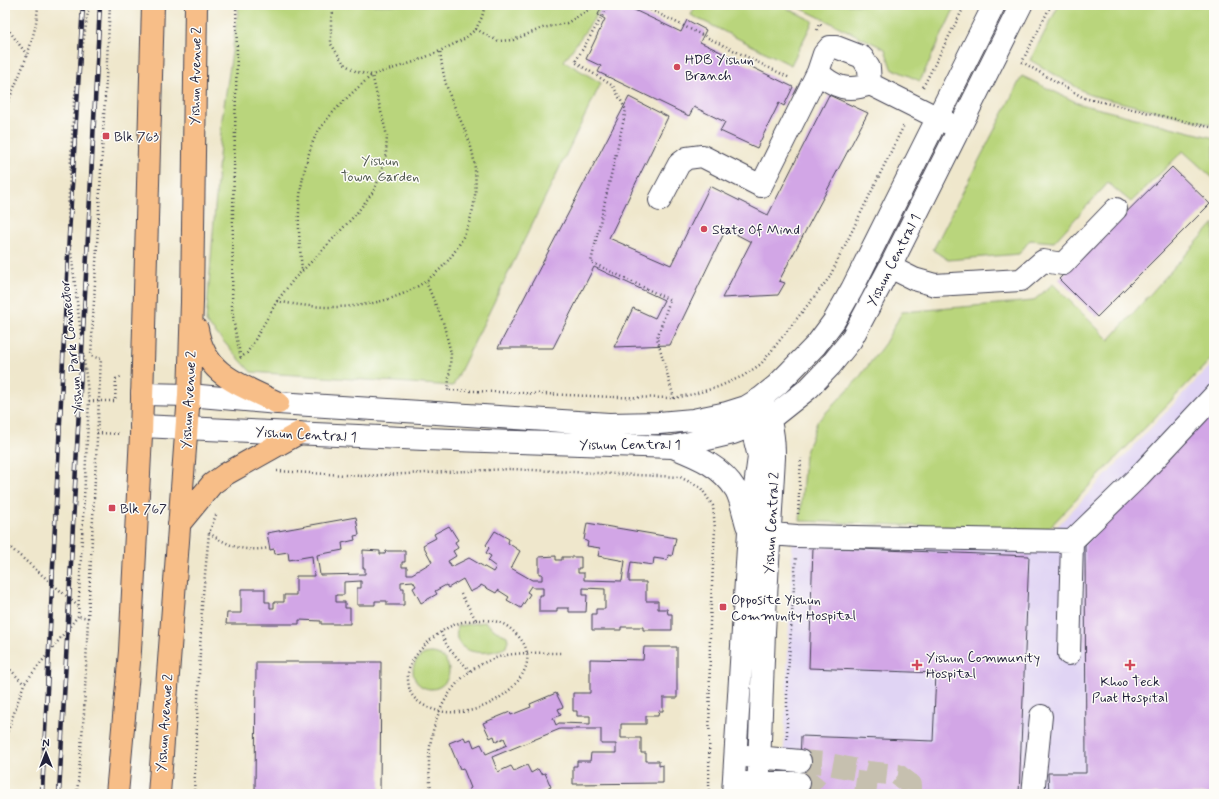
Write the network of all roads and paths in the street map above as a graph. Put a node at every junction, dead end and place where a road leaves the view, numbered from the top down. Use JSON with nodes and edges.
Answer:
{"nodes":[{"id":1,"x":38,"y":5,"type":"edge"},
{"id":2,"x":89,"y":5,"type":"edge"},
{"id":3,"x":110,"y":5,"type":"edge"},
{"id":4,"x":153,"y":5,"type":"edge"},
{"id":5,"x":196,"y":5,"type":"edge"},
{"id":6,"x":236,"y":5,"type":"edge"},
{"id":7,"x":335,"y":5,"type":"edge"},
{"id":8,"x":485,"y":5,"type":"edge"},
{"id":9,"x":596,"y":5,"type":"edge"},
{"id":10,"x":609,"y":5,"type":"edge"},
{"id":11,"x":639,"y":5,"type":"edge"},
{"id":12,"x":666,"y":5,"type":"edge"},
{"id":13,"x":965,"y":5,"type":"edge"},
{"id":14,"x":994,"y":5,"type":"edge"},
{"id":15,"x":1021,"y":5,"type":"edge"},
{"id":16,"x":1051,"y":5,"type":"edge"},
{"id":17,"x":647,"y":8,"type":"junction"},
{"id":18,"x":5,"y":25,"type":"edge"},
{"id":19,"x":826,"y":28,"type":"dead end"},
{"id":20,"x":476,"y":29,"type":"junction"},
{"id":21,"x":816,"y":31,"type":"dead end"},
{"id":22,"x":440,"y":51,"type":"junction"},
{"id":23,"x":27,"y":55,"type":"junction"},
{"id":24,"x":818,"y":72,"type":"junction"},
{"id":25,"x":372,"y":75,"type":"junction"},
{"id":26,"x":793,"y":79,"type":"dead end"},
{"id":27,"x":870,"y":84,"type":"junction"},
{"id":28,"x":913,"y":106,"type":"junction"},
{"id":29,"x":5,"y":109,"type":"edge"},
{"id":30,"x":937,"y":118,"type":"junction"},
{"id":31,"x":959,"y":128,"type":"junction"},
{"id":32,"x":1214,"y":128,"type":"edge"},
{"id":33,"x":5,"y":172,"type":"edge"},
{"id":34,"x":660,"y":200,"type":"dead end"},
{"id":35,"x":1116,"y":209,"type":"dead end"},
{"id":36,"x":5,"y":218,"type":"edge"},
{"id":37,"x":890,"y":268,"type":"junction"},
{"id":38,"x":302,"y":270,"type":"junction"},
{"id":39,"x":426,"y":282,"type":"junction"},
{"id":40,"x":277,"y":301,"type":"junction"},
{"id":41,"x":192,"y":302,"type":"junction"},
{"id":42,"x":240,"y":358,"type":"junction"},
{"id":43,"x":246,"y":363,"type":"dead end"},
{"id":44,"x":143,"y":385,"type":"junction"},
{"id":45,"x":441,"y":390,"type":"dead end"},
{"id":46,"x":448,"y":390,"type":"junction"},
{"id":47,"x":189,"y":395,"type":"junction"},
{"id":48,"x":1214,"y":396,"type":"edge"},
{"id":49,"x":674,"y":398,"type":"junction"},
{"id":50,"x":89,"y":401,"type":"junction"},
{"id":51,"x":99,"y":401,"type":"junction"},
{"id":52,"x":278,"y":403,"type":"junction"},
{"id":53,"x":757,"y":412,"type":"junction"},
{"id":54,"x":448,"y":414,"type":"junction"},
{"id":55,"x":141,"y":426,"type":"junction"},
{"id":56,"x":187,"y":428,"type":"junction"},
{"id":57,"x":299,"y":433,"type":"junction"},
{"id":58,"x":673,"y":448,"type":"junction"},
{"id":59,"x":801,"y":458,"type":"dead end"},
{"id":60,"x":276,"y":471,"type":"dead end"},
{"id":61,"x":217,"y":513,"type":"dead end"},
{"id":62,"x":179,"y":524,"type":"junction"},
{"id":63,"x":749,"y":531,"type":"junction"},
{"id":64,"x":209,"y":533,"type":"junction"},
{"id":65,"x":771,"y":534,"type":"junction"},
{"id":66,"x":797,"y":536,"type":"junction"},
{"id":67,"x":1072,"y":541,"type":"junction"},
{"id":68,"x":5,"y":543,"type":"edge"},
{"id":69,"x":269,"y":548,"type":"dead end"},
{"id":70,"x":461,"y":594,"type":"dead end"},
{"id":71,"x":78,"y":607,"type":"junction"},
{"id":72,"x":78,"y":616,"type":"junction"},
{"id":73,"x":88,"y":618,"type":"junction"},
{"id":74,"x":476,"y":620,"type":"junction"},
{"id":75,"x":441,"y":632,"type":"junction"},
{"id":76,"x":562,"y":652,"type":"dead end"},
{"id":77,"x":528,"y":654,"type":"junction"},
{"id":78,"x":1069,"y":654,"type":"dead end"},
{"id":79,"x":5,"y":664,"type":"edge"},
{"id":80,"x":470,"y":671,"type":"junction"},
{"id":81,"x":24,"y":684,"type":"junction"},
{"id":82,"x":439,"y":711,"type":"junction"},
{"id":83,"x":1041,"y":716,"type":"dead end"},
{"id":84,"x":5,"y":739,"type":"edge"},
{"id":85,"x":735,"y":756,"type":"junction"},
{"id":86,"x":760,"y":757,"type":"junction"},
{"id":87,"x":794,"y":760,"type":"joint"},
{"id":88,"x":799,"y":783,"type":"tunnel mouth"},
{"id":89,"x":733,"y":788,"type":"edge"},
{"id":90,"x":758,"y":788,"type":"edge"},
{"id":91,"x":77,"y":794,"type":"edge"},
{"id":92,"x":117,"y":794,"type":"edge"},
{"id":93,"x":159,"y":794,"type":"edge"},
{"id":94,"x":194,"y":794,"type":"edge"},
{"id":95,"x":432,"y":794,"type":"edge"},
{"id":96,"x":709,"y":794,"type":"edge"},
{"id":97,"x":1033,"y":794,"type":"edge"}],
"edges":[{"from":1,"to":23,"type":"path"},
{"from":2,"to":50,"type":"path","name":"Yishun Park Connector"},
{"from":3,"to":51,"type":"path"},
{"from":4,"to":44,"type":"main road"},
{"from":5,"to":41,"type":"main road","name":"Yishun Avenue 2"},
{"from":6,"to":42,"type":"path"},
{"from":7,"to":25,"type":"path"},
{"from":8,"to":20,"type":"path"},
{"from":9,"to":20,"type":"path"},
{"from":10,"to":49,"type":"path"},
{"from":11,"to":17,"type":"path"},
{"from":12,"to":17,"type":"path"},
{"from":13,"to":28,"type":"path"},
{"from":14,"to":30,"type":"street","name":"Yishun Central 1"},
{"from":15,"to":31,"type":"street","name":"Yishun Central 1"},
{"from":16,"to":32,"type":"path"},
{"from":17,"to":26,"type":"path"},
{"from":18,"to":23,"type":"path"},
{"from":19,"to":21,"type":"path"},
{"from":20,"to":22,"type":"path"},
{"from":22,"to":25,"type":"path"},
{"from":22,"to":39,"type":"path"},
{"from":23,"to":29,"type":"path"},
{"from":24,"to":27,"type":"street"},
{"from":24,"to":27,"type":"street"},
{"from":24,"to":34,"type":"street"},
{"from":25,"to":38,"type":"path"},
{"from":25,"to":38,"type":"path"},
{"from":27,"to":28,"type":"street"},
{"from":28,"to":30,"type":"street"},
{"from":28,"to":49,"type":"path"},
{"from":30,"to":31,"type":"street"},
{"from":30,"to":53,"type":"street","name":"Yishun Central 1"},
{"from":31,"to":37,"type":"street","name":"Yishun Central 1"},
{"from":33,"to":36,"type":"path"},
{"from":35,"to":37,"type":"street"},
{"from":37,"to":53,"type":"street","name":"Yishun Central 1"},
{"from":38,"to":40,"type":"path"},
{"from":39,"to":40,"type":"path"},
{"from":39,"to":46,"type":"path"},
{"from":40,"to":42,"type":"path"},
{"from":41,"to":47,"type":"main road","name":"Yishun Avenue 2"},
{"from":41,"to":52,"type":"main road"},
{"from":42,"to":43,"type":"path"},
{"from":44,"to":47,"type":"street","name":"Yishun Central 1"},
{"from":44,"to":51,"type":"path"},
{"from":44,"to":55,"type":"main road"},
{"from":45,"to":46,"type":"path"},
{"from":46,"to":49,"type":"path"},
{"from":46,"to":54,"type":"path"},
{"from":47,"to":52,"type":"street","name":"Yishun Central 1"},
{"from":47,"to":56,"type":"main road","name":"Yishun Avenue 2"},
{"from":48,"to":67,"type":"street"},
{"from":50,"to":51,"type":"path"},
{"from":50,"to":71,"type":"path","name":"Yishun Park Connector"},
{"from":51,"to":73,"type":"path"},
{"from":52,"to":54,"type":"street","name":"Yishun Central 1"},
{"from":53,"to":54,"type":"street","name":"Yishun Central 1"},
{"from":53,"to":58,"type":"street","name":"Yishun Central 1"},
{"from":53,"to":63,"type":"street","name":"Yishun Central 2"},
{"from":53,"to":65,"type":"street","name":"Yishun Central 2"},
{"from":55,"to":56,"type":"street","name":"Yishun Central 1"},
{"from":55,"to":92,"type":"main road"},
{"from":56,"to":57,"type":"street","name":"Yishun Central 1"},
{"from":56,"to":62,"type":"main road","name":"Yishun Avenue 2"},
{"from":57,"to":58,"type":"street","name":"Yishun Central 1"},
{"from":57,"to":62,"type":"main road"},
{"from":58,"to":63,"type":"street","name":"Yishun Central 2"},
{"from":59,"to":66,"type":"path"},
{"from":60,"to":96,"type":"path"},
{"from":61,"to":64,"type":"path"},
{"from":62,"to":93,"type":"main road","name":"Yishun Avenue 2"},
{"from":63,"to":85,"type":"street","name":"Yishun Central 2"},
{"from":64,"to":69,"type":"path"},
{"from":64,"to":94,"type":"path"},
{"from":65,"to":66,"type":"street"},
{"from":65,"to":86,"type":"street","name":"Yishun Central 2"},
{"from":66,"to":67,"type":"street"},
{"from":66,"to":87,"type":"path"},
{"from":67,"to":78,"type":"street"},
{"from":68,"to":71,"type":"path"},
{"from":70,"to":74,"type":"path"},
{"from":71,"to":72,"type":"path","name":"Yishun Park Connector"},
{"from":72,"to":73,"type":"path"},
{"from":72,"to":81,"type":"path"},
{"from":73,"to":91,"type":"path"},
{"from":74,"to":75,"type":"path"},
{"from":74,"to":77,"type":"path"},
{"from":75,"to":80,"type":"path"},
{"from":75,"to":82,"type":"path"},
{"from":76,"to":77,"type":"path"},
{"from":77,"to":80,"type":"path"},
{"from":77,"to":82,"type":"path"},
{"from":79,"to":81,"type":"path"},
{"from":80,"to":82,"type":"path"},
{"from":81,"to":84,"type":"path"},
{"from":82,"to":95,"type":"path"},
{"from":83,"to":97,"type":"street"},
{"from":85,"to":86,"type":"street"},
{"from":85,"to":89,"type":"street","name":"Yishun Central 2"},
{"from":86,"to":87,"type":"street"},
{"from":86,"to":90,"type":"street","name":"Yishun Central 2"},
{"from":88,"to":90,"type":"street"},
{"from":89,"to":90,"type":"street"}]}
